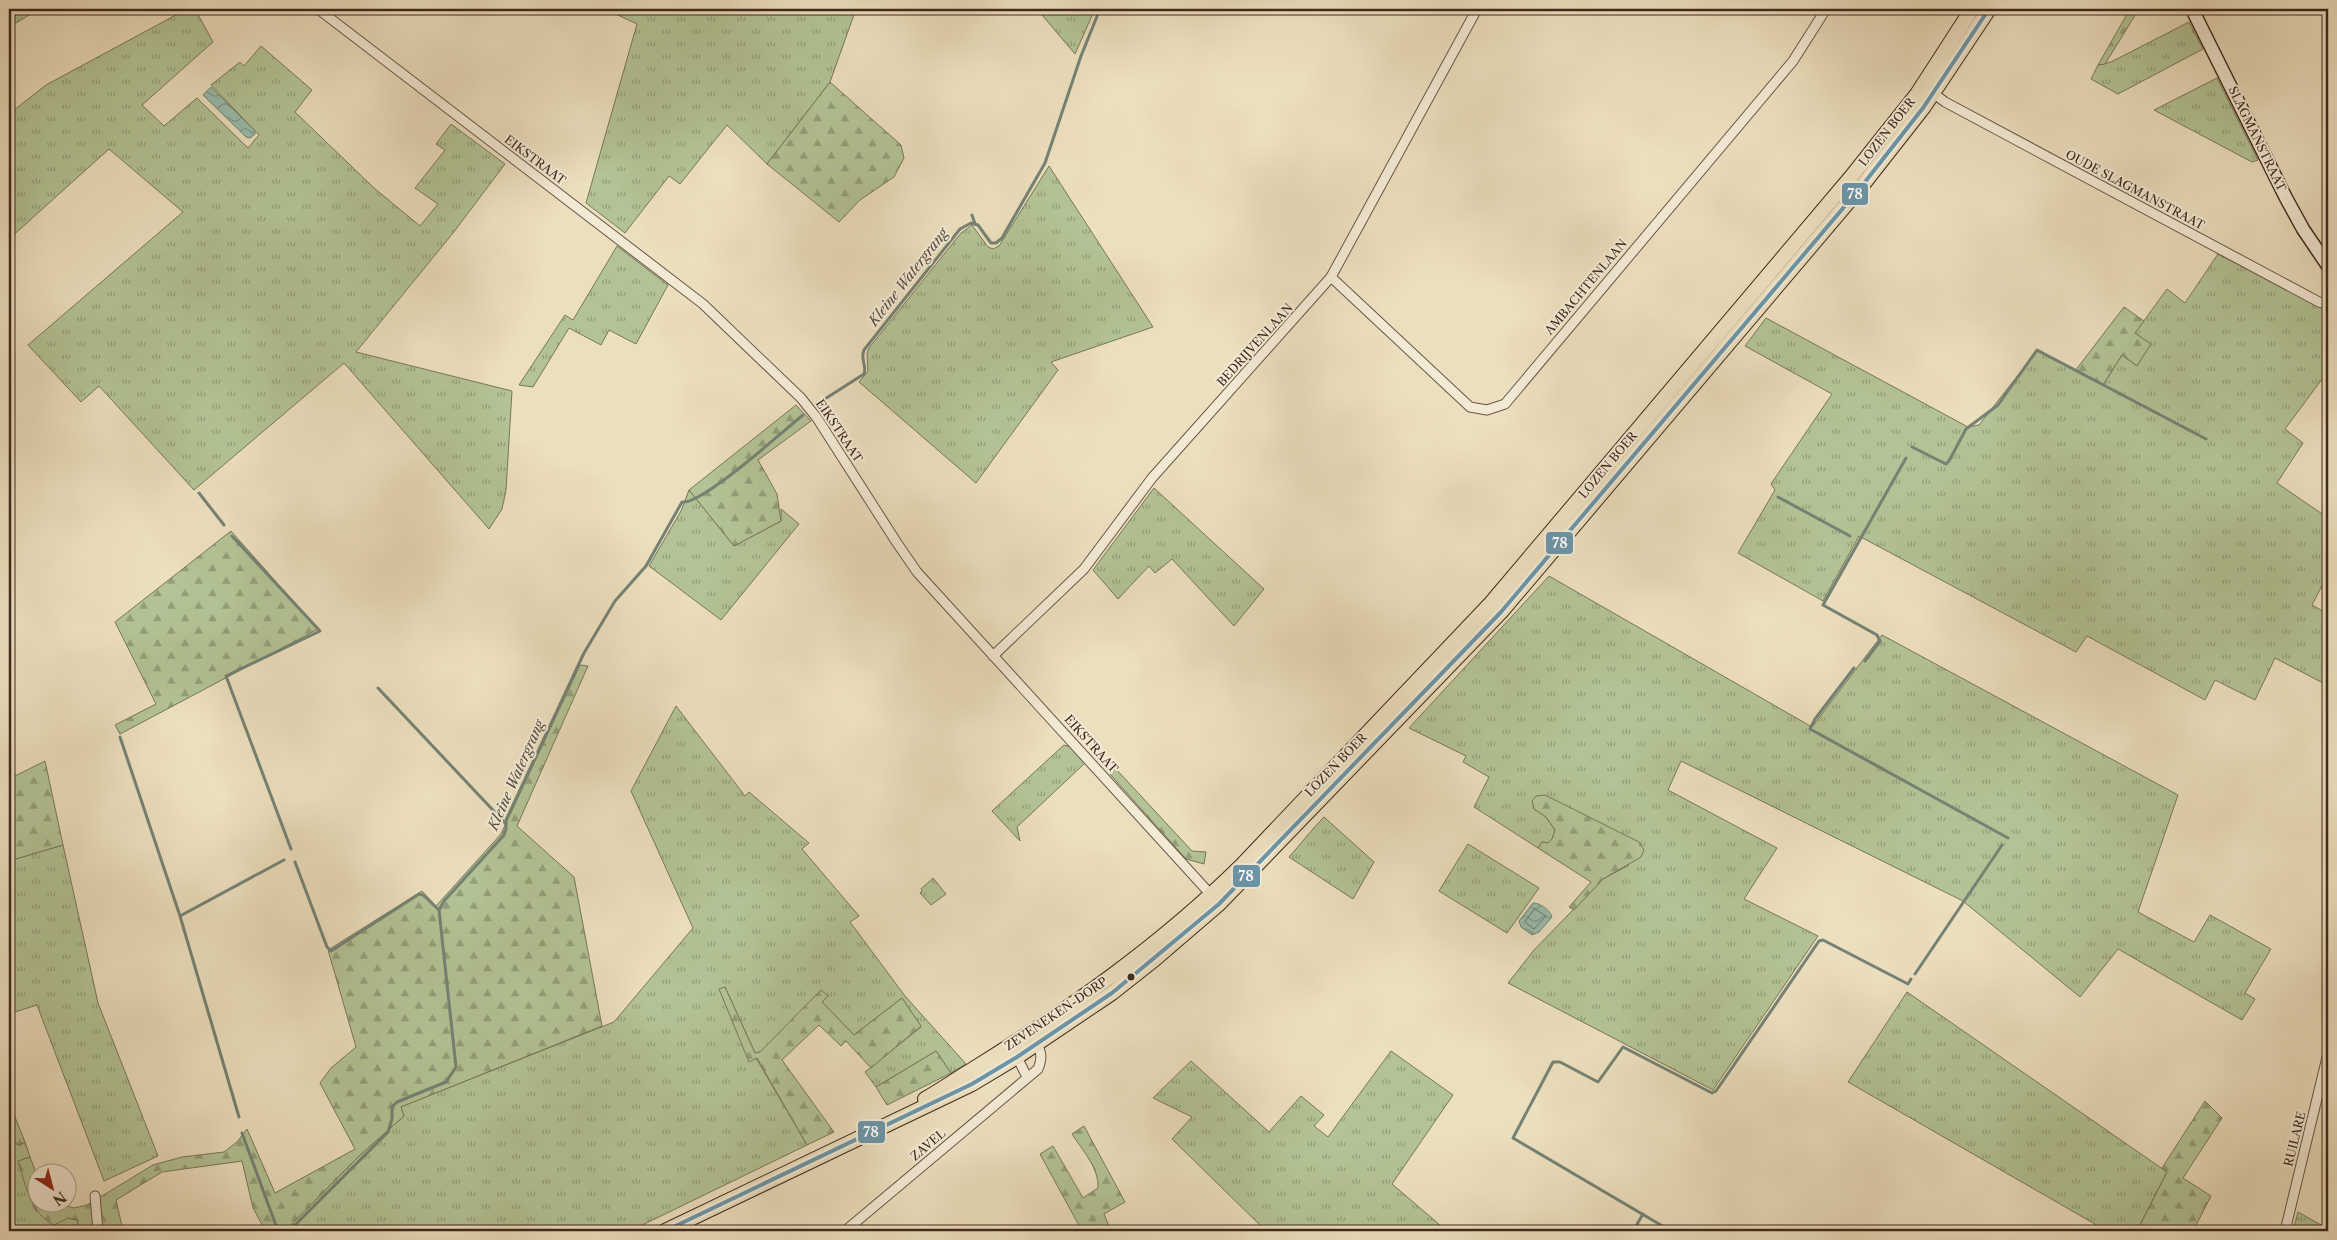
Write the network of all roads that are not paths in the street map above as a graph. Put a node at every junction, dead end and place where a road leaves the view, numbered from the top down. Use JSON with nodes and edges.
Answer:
{"nodes":[{"id":1,"x":318,"y":9,"type":"edge"},
{"id":2,"x":1477,"y":9,"type":"edge"},
{"id":3,"x":1826,"y":9,"type":"edge"},
{"id":4,"x":1972,"y":9,"type":"edge"},
{"id":5,"x":1989,"y":9,"type":"edge"},
{"id":6,"x":2192,"y":9,"type":"edge"},
{"id":7,"x":1932,"y":93,"type":"junction"},
{"id":8,"x":2328,"y":266,"type":"edge"},
{"id":9,"x":1331,"y":277,"type":"junction"},
{"id":10,"x":2328,"y":304,"type":"edge"},
{"id":11,"x":993,"y":656,"type":"junction"},
{"id":12,"x":1216,"y":899,"type":"junction"},
{"id":13,"x":1035,"y":1038,"type":"junction"},
{"id":14,"x":1015,"y":1051,"type":"junction"},
{"id":15,"x":2328,"y":1053,"type":"edge"},
{"id":16,"x":1027,"y":1077,"type":"junction"},
{"id":17,"x":95,"y":1196,"type":"dead end"},
{"id":18,"x":98,"y":1231,"type":"edge"},
{"id":19,"x":665,"y":1231,"type":"edge"},
{"id":20,"x":845,"y":1231,"type":"edge"},
{"id":21,"x":2285,"y":1231,"type":"edge"}],
"edges":[{"from":1,"to":11,"type":"street","name":"EIKSTRAAT"},
{"from":2,"to":9,"type":"street","name":"BEDRIJVENLAAN"},
{"from":3,"to":9,"type":"street","name":"AMBACHTENLAAN"},
{"from":4,"to":12,"type":"main road","name":"LOZEN BOER"},
{"from":5,"to":7,"type":"main road","name":"LOZEN BOER"},
{"from":6,"to":8,"type":"main road","name":"SLAGMANSTRAAT"},
{"from":7,"to":10,"type":"street","name":"OUDE SLAGMANSTRAAT"},
{"from":7,"to":12,"type":"main road","name":"LOZEN BOER"},
{"from":9,"to":11,"type":"street","name":"BEDRIJVENLAAN"},
{"from":11,"to":12,"type":"street","name":"EIKSTRAAT"},
{"from":12,"to":13,"type":"main road","name":"ZEVENEKEN-DORP"},
{"from":13,"to":14,"type":"main road","name":"ZEVENEKEN-DORP"},
{"from":13,"to":16,"type":"street","name":"ZAVEL"},
{"from":14,"to":16,"type":"street"},
{"from":14,"to":19,"type":"main road","name":"ZEVENEKEN-DORP"},
{"from":15,"to":21,"type":"street","name":"RUILARE"},
{"from":16,"to":20,"type":"street","name":"ZAVEL"},
{"from":17,"to":18,"type":"street"}]}
